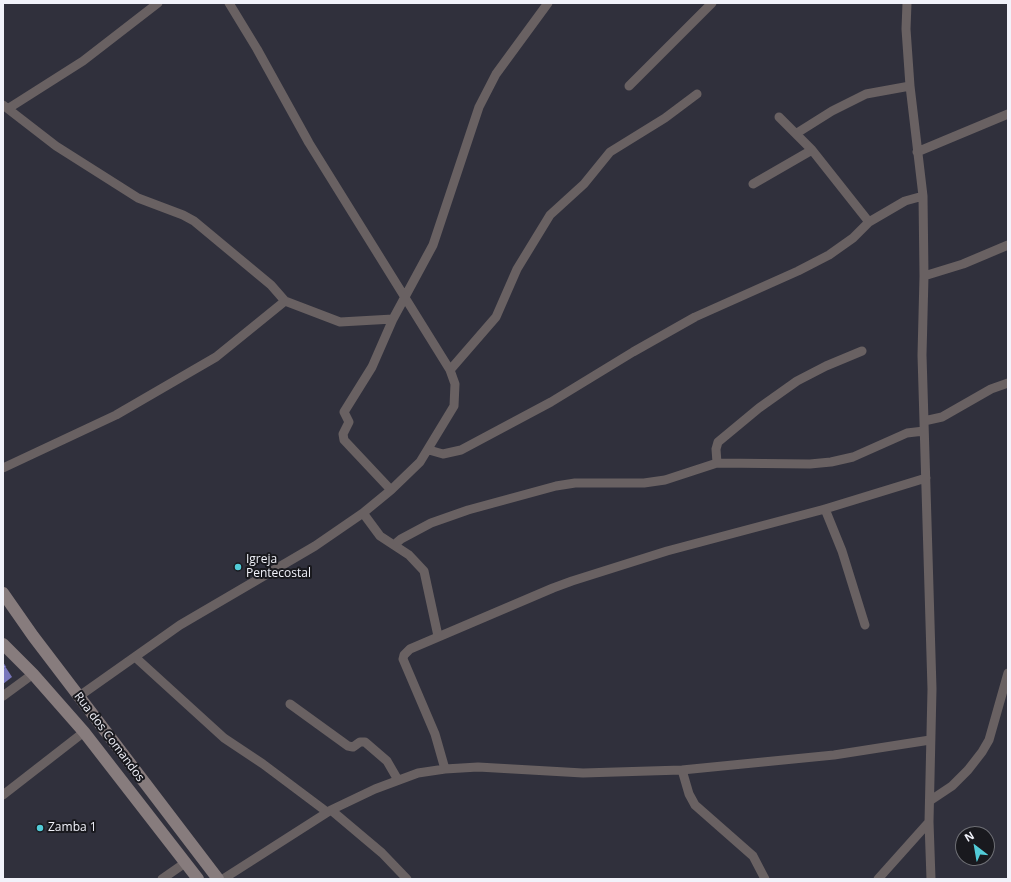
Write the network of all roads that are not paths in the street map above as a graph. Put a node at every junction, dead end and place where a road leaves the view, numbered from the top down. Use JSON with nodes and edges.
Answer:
{"nodes":[{"id":1,"x":158,"y":3,"type":"edge"},
{"id":2,"x":229,"y":3,"type":"edge"},
{"id":3,"x":548,"y":3,"type":"edge"},
{"id":4,"x":712,"y":3,"type":"edge"},
{"id":5,"x":907,"y":3,"type":"edge"},
{"id":6,"x":629,"y":86,"type":"dead end"},
{"id":7,"x":910,"y":86,"type":"junction"},
{"id":8,"x":697,"y":94,"type":"dead end"},
{"id":9,"x":6,"y":107,"type":"edge"},
{"id":10,"x":1008,"y":114,"type":"edge"},
{"id":11,"x":779,"y":117,"type":"dead end"},
{"id":12,"x":797,"y":133,"type":"junction"},
{"id":13,"x":812,"y":150,"type":"junction"},
{"id":14,"x":917,"y":152,"type":"junction"},
{"id":15,"x":754,"y":184,"type":"dead end"},
{"id":16,"x":923,"y":196,"type":"junction"},
{"id":17,"x":869,"y":222,"type":"junction"},
{"id":18,"x":1008,"y":245,"type":"edge"},
{"id":19,"x":924,"y":276,"type":"junction"},
{"id":20,"x":405,"y":297,"type":"junction"},
{"id":21,"x":285,"y":301,"type":"junction"},
{"id":22,"x":393,"y":319,"type":"junction"},
{"id":23,"x":862,"y":351,"type":"dead end"},
{"id":24,"x":450,"y":370,"type":"junction"},
{"id":25,"x":1008,"y":383,"type":"edge"},
{"id":26,"x":924,"y":421,"type":"junction"},
{"id":27,"x":924,"y":431,"type":"junction"},
{"id":28,"x":429,"y":450,"type":"junction"},
{"id":29,"x":717,"y":463,"type":"junction"},
{"id":30,"x":3,"y":468,"type":"edge"},
{"id":31,"x":926,"y":478,"type":"junction"},
{"id":32,"x":391,"y":490,"type":"junction"},
{"id":33,"x":825,"y":509,"type":"junction"},
{"id":34,"x":363,"y":513,"type":"junction"},
{"id":35,"x":394,"y":545,"type":"junction"},
{"id":36,"x":3,"y":593,"type":"edge"},
{"id":37,"x":865,"y":625,"type":"dead end"},
{"id":38,"x":438,"y":636,"type":"junction"},
{"id":39,"x":3,"y":644,"type":"edge"},
{"id":40,"x":135,"y":657,"type":"junction"},
{"id":41,"x":1008,"y":673,"type":"edge"},
{"id":42,"x":33,"y":674,"type":"junction"},
{"id":43,"x":3,"y":696,"type":"edge"},
{"id":44,"x":78,"y":696,"type":"junction"},
{"id":45,"x":290,"y":704,"type":"dead end"},
{"id":46,"x":84,"y":732,"type":"junction"},
{"id":47,"x":930,"y":740,"type":"junction"},
{"id":48,"x":444,"y":769,"type":"junction"},
{"id":49,"x":682,"y":770,"type":"junction"},
{"id":50,"x":398,"y":780,"type":"junction"},
{"id":51,"x":3,"y":795,"type":"edge"},
{"id":52,"x":931,"y":800,"type":"junction"},
{"id":53,"x":329,"y":811,"type":"junction"},
{"id":54,"x":929,"y":822,"type":"junction"},
{"id":55,"x":185,"y":863,"type":"junction"},
{"id":56,"x":162,"y":879,"type":"edge"},
{"id":57,"x":198,"y":879,"type":"edge"},
{"id":58,"x":218,"y":879,"type":"edge"},
{"id":59,"x":223,"y":879,"type":"edge"},
{"id":60,"x":407,"y":879,"type":"edge"},
{"id":61,"x":765,"y":879,"type":"edge"},
{"id":62,"x":878,"y":879,"type":"edge"},
{"id":63,"x":931,"y":879,"type":"edge"}],
"edges":[{"from":1,"to":9,"type":"street"},
{"from":2,"to":20,"type":"street"},
{"from":3,"to":20,"type":"street"},
{"from":4,"to":6,"type":"street"},
{"from":5,"to":7,"type":"street"},
{"from":7,"to":12,"type":"street"},
{"from":7,"to":14,"type":"street"},
{"from":8,"to":24,"type":"street"},
{"from":9,"to":21,"type":"street"},
{"from":10,"to":14,"type":"street"},
{"from":11,"to":12,"type":"street"},
{"from":12,"to":13,"type":"street"},
{"from":13,"to":15,"type":"street"},
{"from":13,"to":17,"type":"street"},
{"from":14,"to":16,"type":"street"},
{"from":16,"to":17,"type":"street"},
{"from":16,"to":19,"type":"street"},
{"from":17,"to":28,"type":"street"},
{"from":18,"to":19,"type":"street"},
{"from":19,"to":26,"type":"street"},
{"from":20,"to":22,"type":"street"},
{"from":20,"to":24,"type":"street"},
{"from":21,"to":22,"type":"street"},
{"from":21,"to":30,"type":"street"},
{"from":22,"to":32,"type":"street"},
{"from":23,"to":29,"type":"street"},
{"from":24,"to":28,"type":"street"},
{"from":25,"to":26,"type":"street"},
{"from":26,"to":27,"type":"street"},
{"from":27,"to":29,"type":"street"},
{"from":27,"to":31,"type":"street"},
{"from":28,"to":32,"type":"street"},
{"from":29,"to":35,"type":"street"},
{"from":31,"to":33,"type":"street"},
{"from":31,"to":47,"type":"street"},
{"from":32,"to":34,"type":"street"},
{"from":33,"to":37,"type":"street"},
{"from":33,"to":38,"type":"street"},
{"from":34,"to":35,"type":"street"},
{"from":34,"to":40,"type":"street"},
{"from":35,"to":38,"type":"street"},
{"from":36,"to":44,"type":"main road","name":"Rua dos Comandos"},
{"from":38,"to":48,"type":"street"},
{"from":39,"to":42,"type":"main road","name":"Rua dos Comandos"},
{"from":40,"to":44,"type":"street"},
{"from":40,"to":53,"type":"street"},
{"from":41,"to":52,"type":"street"},
{"from":42,"to":43,"type":"street"},
{"from":42,"to":46,"type":"main road","name":"Rua dos Comandos"},
{"from":44,"to":58,"type":"main road","name":"Rua dos Comandos"},
{"from":45,"to":50,"type":"street"},
{"from":46,"to":51,"type":"street"},
{"from":46,"to":55,"type":"main road","name":"Rua dos Comandos"},
{"from":47,"to":49,"type":"street"},
{"from":47,"to":52,"type":"street"},
{"from":48,"to":49,"type":"street"},
{"from":48,"to":50,"type":"street"},
{"from":49,"to":61,"type":"street"},
{"from":50,"to":53,"type":"street"},
{"from":52,"to":54,"type":"street"},
{"from":53,"to":59,"type":"street"},
{"from":53,"to":60,"type":"street"},
{"from":54,"to":62,"type":"street"},
{"from":54,"to":63,"type":"street"},
{"from":55,"to":56,"type":"street"},
{"from":55,"to":57,"type":"main road","name":"Rua dos Comandos"}]}
